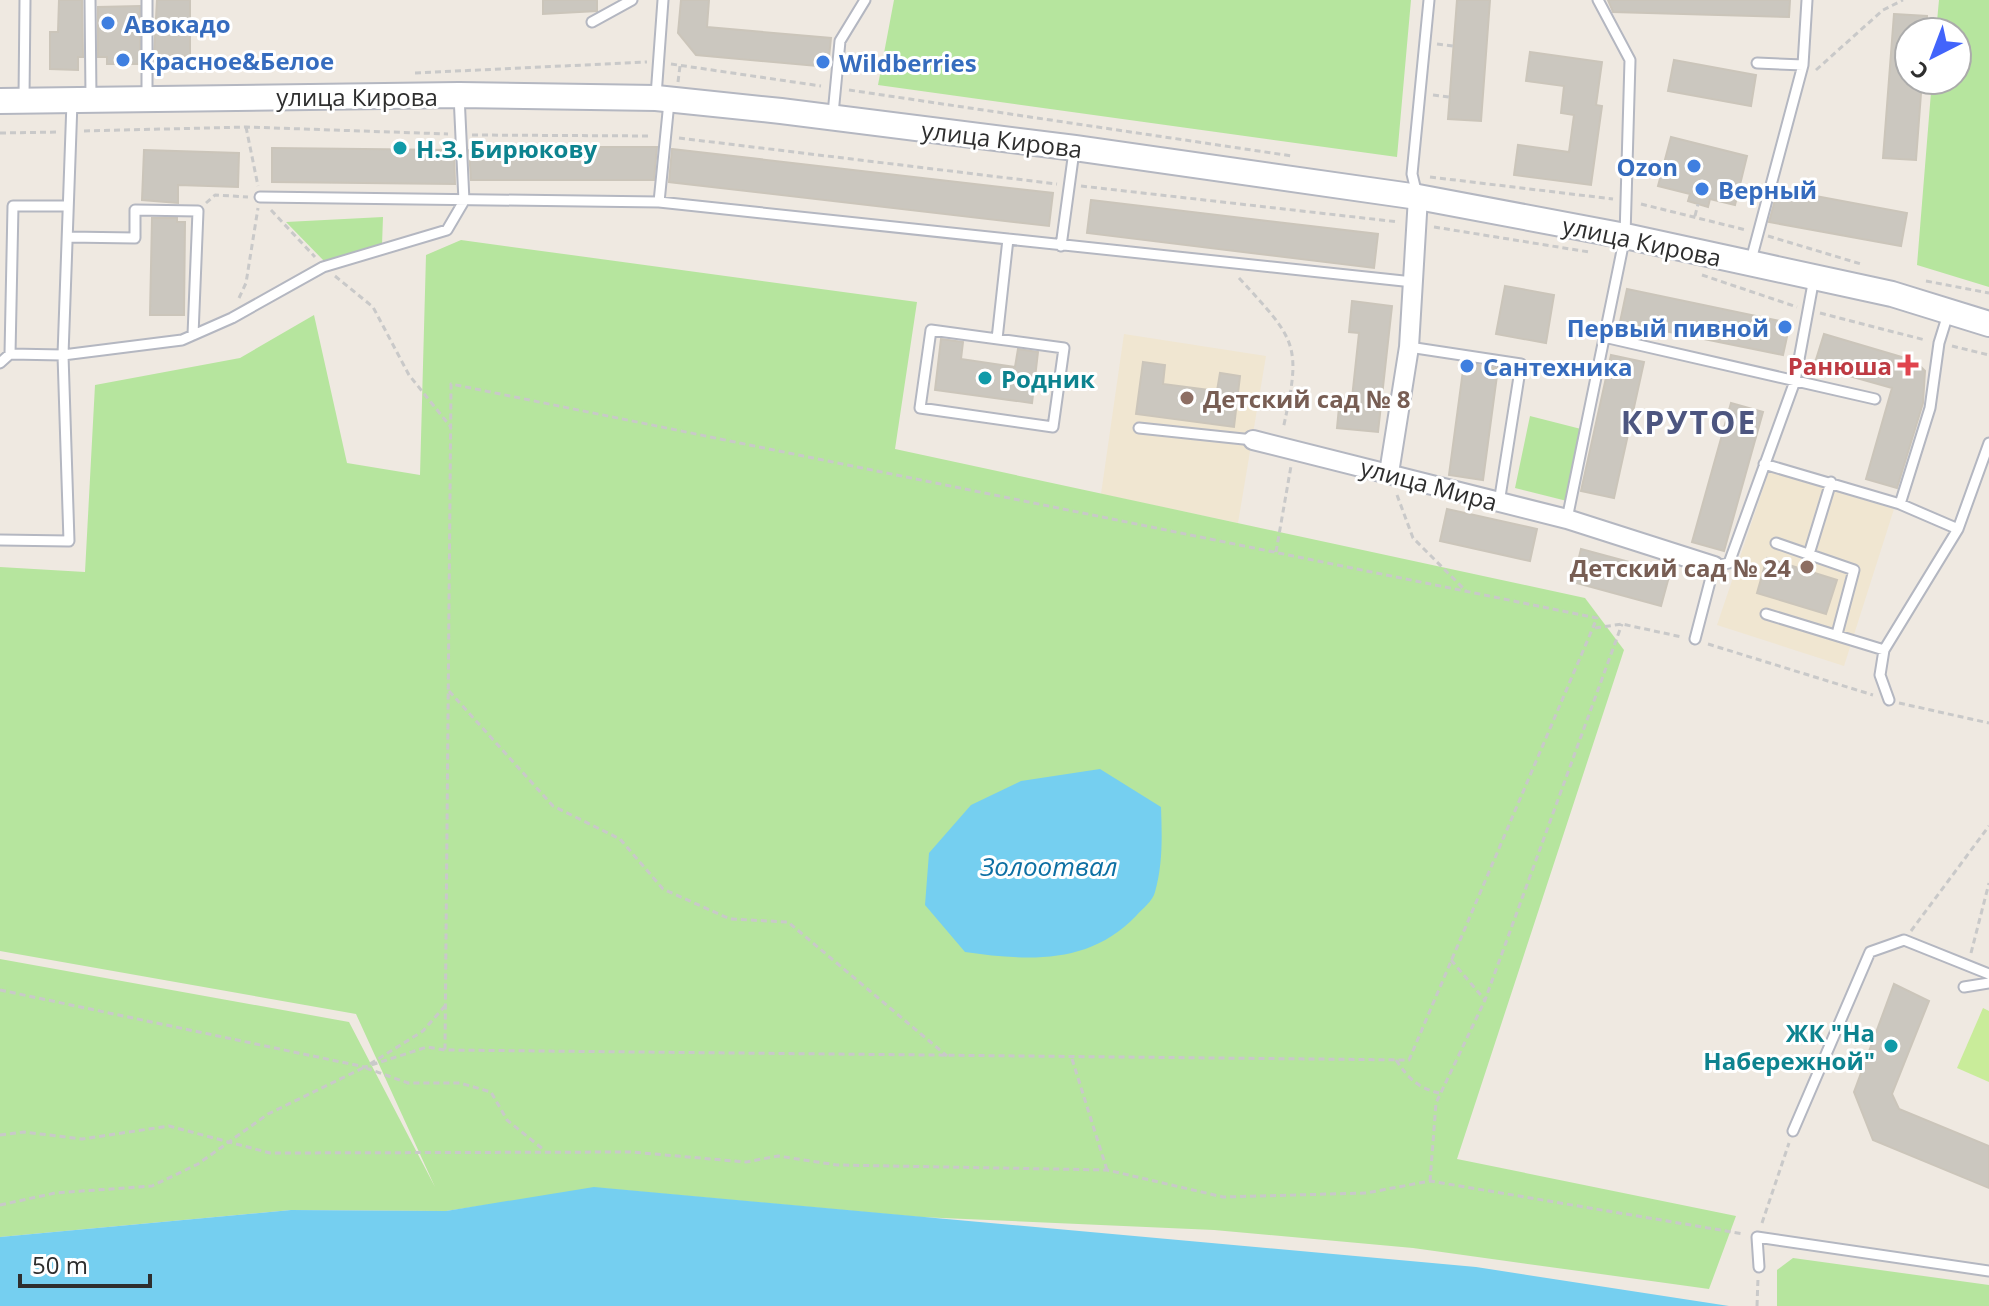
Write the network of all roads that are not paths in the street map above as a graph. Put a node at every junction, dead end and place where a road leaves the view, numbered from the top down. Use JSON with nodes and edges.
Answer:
{"nodes":[{"id":1,"x":25,"y":0,"type":"edge"},
{"id":2,"x":90,"y":0,"type":"edge"},
{"id":3,"x":147,"y":0,"type":"edge"},
{"id":4,"x":632,"y":0,"type":"edge"},
{"id":5,"x":663,"y":0,"type":"edge"},
{"id":6,"x":865,"y":0,"type":"edge"},
{"id":7,"x":1429,"y":0,"type":"edge"},
{"id":8,"x":1598,"y":0,"type":"edge"},
{"id":9,"x":1807,"y":0,"type":"edge"},
{"id":10,"x":592,"y":22,"type":"dead end"},
{"id":11,"x":1757,"y":63,"type":"dead end"},
{"id":12,"x":1803,"y":65,"type":"junction"},
{"id":13,"x":459,"y":95,"type":"junction"},
{"id":14,"x":147,"y":98,"type":"junction"},
{"id":15,"x":662,"y":98,"type":"junction"},
{"id":16,"x":81,"y":100,"type":"junction"},
{"id":17,"x":12,"y":101,"type":"edge"},
{"id":18,"x":832,"y":118,"type":"junction"},
{"id":19,"x":1075,"y":148,"type":"junction"},
{"id":20,"x":260,"y":197,"type":"road end"},
{"id":21,"x":1418,"y":197,"type":"junction"},
{"id":22,"x":464,"y":201,"type":"junction"},
{"id":23,"x":659,"y":202,"type":"junction"},
{"id":24,"x":68,"y":206,"type":"junction"},
{"id":25,"x":1625,"y":236,"type":"junction"},
{"id":26,"x":68,"y":237,"type":"junction"},
{"id":27,"x":1008,"y":239,"type":"junction"},
{"id":28,"x":1061,"y":246,"type":"junction"},
{"id":29,"x":1750,"y":263,"type":"junction"},
{"id":30,"x":1814,"y":278,"type":"junction"},
{"id":31,"x":1413,"y":282,"type":"junction"},
{"id":32,"x":1949,"y":312,"type":"junction"},
{"id":33,"x":1989,"y":324,"type":"edge"},
{"id":34,"x":193,"y":335,"type":"junction"},
{"id":35,"x":1604,"y":337,"type":"junction"},
{"id":36,"x":997,"y":339,"type":"junction"},
{"id":37,"x":1409,"y":347,"type":"junction"},
{"id":38,"x":10,"y":354,"type":"junction"},
{"id":39,"x":63,"y":355,"type":"junction"},
{"id":40,"x":0,"y":363,"type":"edge"},
{"id":41,"x":1795,"y":381,"type":"junction"},
{"id":42,"x":1875,"y":399,"type":"dead end"},
{"id":43,"x":1139,"y":428,"type":"dead end"},
{"id":44,"x":1253,"y":440,"type":"joint"},
{"id":45,"x":1989,"y":443,"type":"edge"},
{"id":46,"x":1764,"y":464,"type":"junction"},
{"id":47,"x":1389,"y":473,"type":"junction"},
{"id":48,"x":1831,"y":482,"type":"junction"},
{"id":49,"x":1499,"y":503,"type":"junction"},
{"id":50,"x":1900,"y":504,"type":"junction"},
{"id":51,"x":1567,"y":519,"type":"junction"},
{"id":52,"x":1958,"y":529,"type":"junction"},
{"id":53,"x":0,"y":540,"type":"edge"},
{"id":54,"x":1776,"y":543,"type":"dead end"},
{"id":55,"x":1809,"y":554,"type":"junction"},
{"id":56,"x":1714,"y":566,"type":"junction"},
{"id":57,"x":1766,"y":614,"type":"dead end"},
{"id":58,"x":1837,"y":634,"type":"junction"},
{"id":59,"x":1695,"y":639,"type":"road end"},
{"id":60,"x":1884,"y":650,"type":"junction"},
{"id":61,"x":1889,"y":700,"type":"road end"},
{"id":62,"x":1989,"y":974,"type":"edge"},
{"id":63,"x":1989,"y":983,"type":"edge"},
{"id":64,"x":1964,"y":987,"type":"dead end"},
{"id":65,"x":1793,"y":1131,"type":"road end"},
{"id":66,"x":1759,"y":1267,"type":"road end"},
{"id":67,"x":1989,"y":1271,"type":"edge"}],
"edges":[{"from":1,"to":17,"type":"lane"},
{"from":2,"to":16,"type":"lane"},
{"from":3,"to":14,"type":"lane"},
{"from":4,"to":10,"type":"lane"},
{"from":5,"to":15,"type":"lane"},
{"from":6,"to":18,"type":"lane"},
{"from":7,"to":21,"type":"lane"},
{"from":8,"to":25,"type":"lane"},
{"from":9,"to":12,"type":"lane"},
{"from":11,"to":12,"type":"lane"},
{"from":12,"to":29,"type":"lane"},
{"from":13,"to":14,"type":"street","name":"улица Кирова"},
{"from":13,"to":15,"type":"street","name":"улица Кирова"},
{"from":13,"to":22,"type":"lane"},
{"from":14,"to":16,"type":"street","name":"улица Кирова"},
{"from":15,"to":18,"type":"street","name":"улица Кирова"},
{"from":15,"to":23,"type":"lane"},
{"from":16,"to":17,"type":"street","name":"улица Кирова"},
{"from":16,"to":24,"type":"lane"},
{"from":18,"to":19,"type":"street","name":"улица Кирова"},
{"from":19,"to":21,"type":"street","name":"улица Кирова"},
{"from":19,"to":28,"type":"lane"},
{"from":20,"to":22,"type":"lane"},
{"from":21,"to":25,"type":"street","name":"улица Кирова"},
{"from":21,"to":31,"type":"street"},
{"from":22,"to":23,"type":"lane"},
{"from":22,"to":34,"type":"lane"},
{"from":23,"to":27,"type":"lane"},
{"from":24,"to":26,"type":"lane"},
{"from":24,"to":38,"type":"lane"},
{"from":25,"to":29,"type":"street","name":"улица Кирова"},
{"from":25,"to":35,"type":"lane"},
{"from":26,"to":34,"type":"lane"},
{"from":26,"to":39,"type":"lane"},
{"from":27,"to":28,"type":"lane"},
{"from":27,"to":36,"type":"lane"},
{"from":28,"to":31,"type":"lane"},
{"from":29,"to":30,"type":"street","name":"улица Кирова"},
{"from":30,"to":32,"type":"street","name":"улица Кирова"},
{"from":30,"to":41,"type":"lane"},
{"from":31,"to":37,"type":"street"},
{"from":32,"to":33,"type":"street","name":"улица Кирова"},
{"from":32,"to":50,"type":"lane"},
{"from":34,"to":39,"type":"lane"},
{"from":35,"to":41,"type":"lane"},
{"from":35,"to":51,"type":"lane"},
{"from":36,"to":36,"type":"lane"},
{"from":37,"to":47,"type":"street"},
{"from":37,"to":49,"type":"lane"},
{"from":38,"to":39,"type":"lane"},
{"from":38,"to":40,"type":"lane"},
{"from":39,"to":53,"type":"lane"},
{"from":41,"to":42,"type":"lane"},
{"from":41,"to":46,"type":"lane"},
{"from":43,"to":44,"type":"lane","name":"улица Мира"},
{"from":44,"to":47,"type":"street","name":"улица Мира"},
{"from":45,"to":52,"type":"lane"},
{"from":46,"to":48,"type":"lane"},
{"from":46,"to":56,"type":"lane"},
{"from":47,"to":49,"type":"street","name":"улица Мира"},
{"from":48,"to":50,"type":"lane"},
{"from":48,"to":55,"type":"lane"},
{"from":49,"to":51,"type":"street","name":"улица Мира"},
{"from":50,"to":52,"type":"lane"},
{"from":51,"to":56,"type":"street","name":"улица Мира"},
{"from":52,"to":60,"type":"lane"},
{"from":54,"to":55,"type":"lane"},
{"from":55,"to":58,"type":"lane"},
{"from":56,"to":59,"type":"lane"},
{"from":57,"to":58,"type":"lane"},
{"from":58,"to":60,"type":"lane"},
{"from":60,"to":61,"type":"lane"},
{"from":62,"to":65,"type":"lane"},
{"from":63,"to":64,"type":"lane"},
{"from":66,"to":67,"type":"lane"}]}
